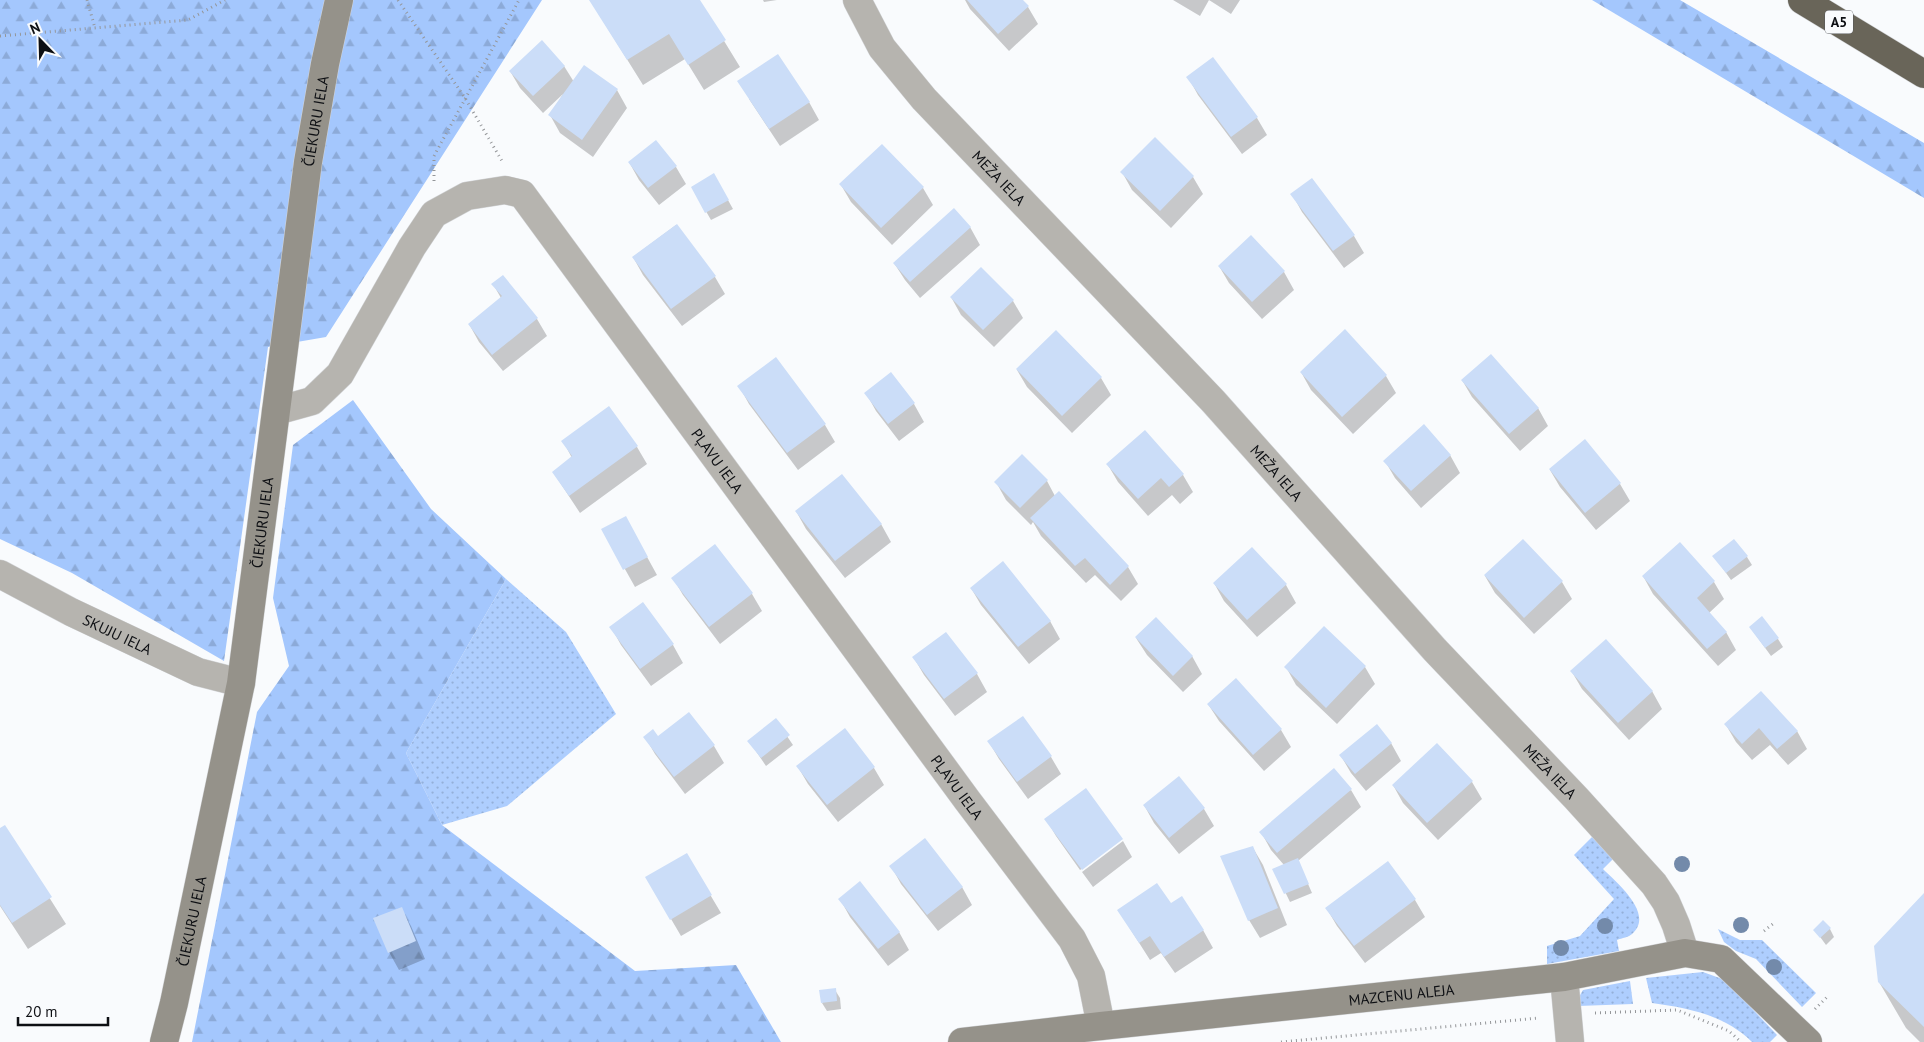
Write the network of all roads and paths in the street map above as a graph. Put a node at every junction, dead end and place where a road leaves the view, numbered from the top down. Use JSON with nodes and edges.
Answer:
{"nodes":[{"id":1,"x":87,"y":0,"type":"edge"},
{"id":2,"x":225,"y":0,"type":"edge"},
{"id":3,"x":339,"y":0,"type":"edge"},
{"id":4,"x":398,"y":0,"type":"edge"},
{"id":5,"x":519,"y":0,"type":"edge"},
{"id":6,"x":856,"y":0,"type":"edge"},
{"id":7,"x":1802,"y":0,"type":"edge"},
{"id":8,"x":95,"y":28,"type":"junction"},
{"id":9,"x":0,"y":36,"type":"edge"},
{"id":10,"x":1924,"y":74,"type":"edge"},
{"id":11,"x":465,"y":98,"type":"junction"},
{"id":12,"x":522,"y":194,"type":"junction"},
{"id":13,"x":434,"y":214,"type":"junction"},
{"id":14,"x":276,"y":411,"type":"junction"},
{"id":15,"x":0,"y":574,"type":"edge"},
{"id":16,"x":241,"y":683,"type":"junction"},
{"id":17,"x":1774,"y":923,"type":"dead end"},
{"id":18,"x":1764,"y":931,"type":"dead end"},
{"id":19,"x":1685,"y":953,"type":"junction"},
{"id":20,"x":1564,"y":977,"type":"junction"},
{"id":21,"x":1567,"y":1015,"type":"junction"},
{"id":22,"x":1100,"y":1026,"type":"junction"},
{"id":23,"x":1072,"y":1036,"type":"edge"},
{"id":24,"x":164,"y":1042,"type":"edge"},
{"id":25,"x":962,"y":1042,"type":"edge"},
{"id":26,"x":1281,"y":1042,"type":"edge"},
{"id":27,"x":1570,"y":1042,"type":"edge"},
{"id":28,"x":1741,"y":1042,"type":"edge"},
{"id":29,"x":1808,"y":1042,"type":"edge"}],
"edges":[{"from":1,"to":8,"type":"path"},
{"from":2,"to":8,"type":"path"},
{"from":3,"to":14,"type":"main road","name":"ČIEKURU IELA"},
{"from":4,"to":11,"type":"path"},
{"from":5,"to":11,"type":"path"},
{"from":6,"to":19,"type":"street","name":"MEŽA IELA"},
{"from":7,"to":10,"type":"highway","number":"A5"},
{"from":8,"to":9,"type":"path"},
{"from":11,"to":12,"type":"path"},
{"from":11,"to":13,"type":"path"},
{"from":12,"to":13,"type":"street"},
{"from":12,"to":22,"type":"street","name":"PĻAVU IELA"},
{"from":13,"to":14,"type":"street"},
{"from":14,"to":16,"type":"main road","name":"ČIEKURU IELA"},
{"from":15,"to":16,"type":"street","name":"SKUJU IELA"},
{"from":16,"to":24,"type":"main road","name":"ČIEKURU IELA"},
{"from":17,"to":18,"type":"path"},
{"from":19,"to":20,"type":"main road","name":"MAZCENU ALEJA"},
{"from":19,"to":29,"type":"main road","name":"MAZCENU ALEJA"},
{"from":20,"to":21,"type":"street"},
{"from":20,"to":22,"type":"main road","name":"MAZCENU ALEJA"},
{"from":21,"to":26,"type":"path"},
{"from":21,"to":27,"type":"street"},
{"from":21,"to":28,"type":"path"},
{"from":22,"to":23,"type":"main road","name":"MAZCENU ALEJA"},
{"from":23,"to":25,"type":"main road","name":"MAZCENU ALEJA"}]}
